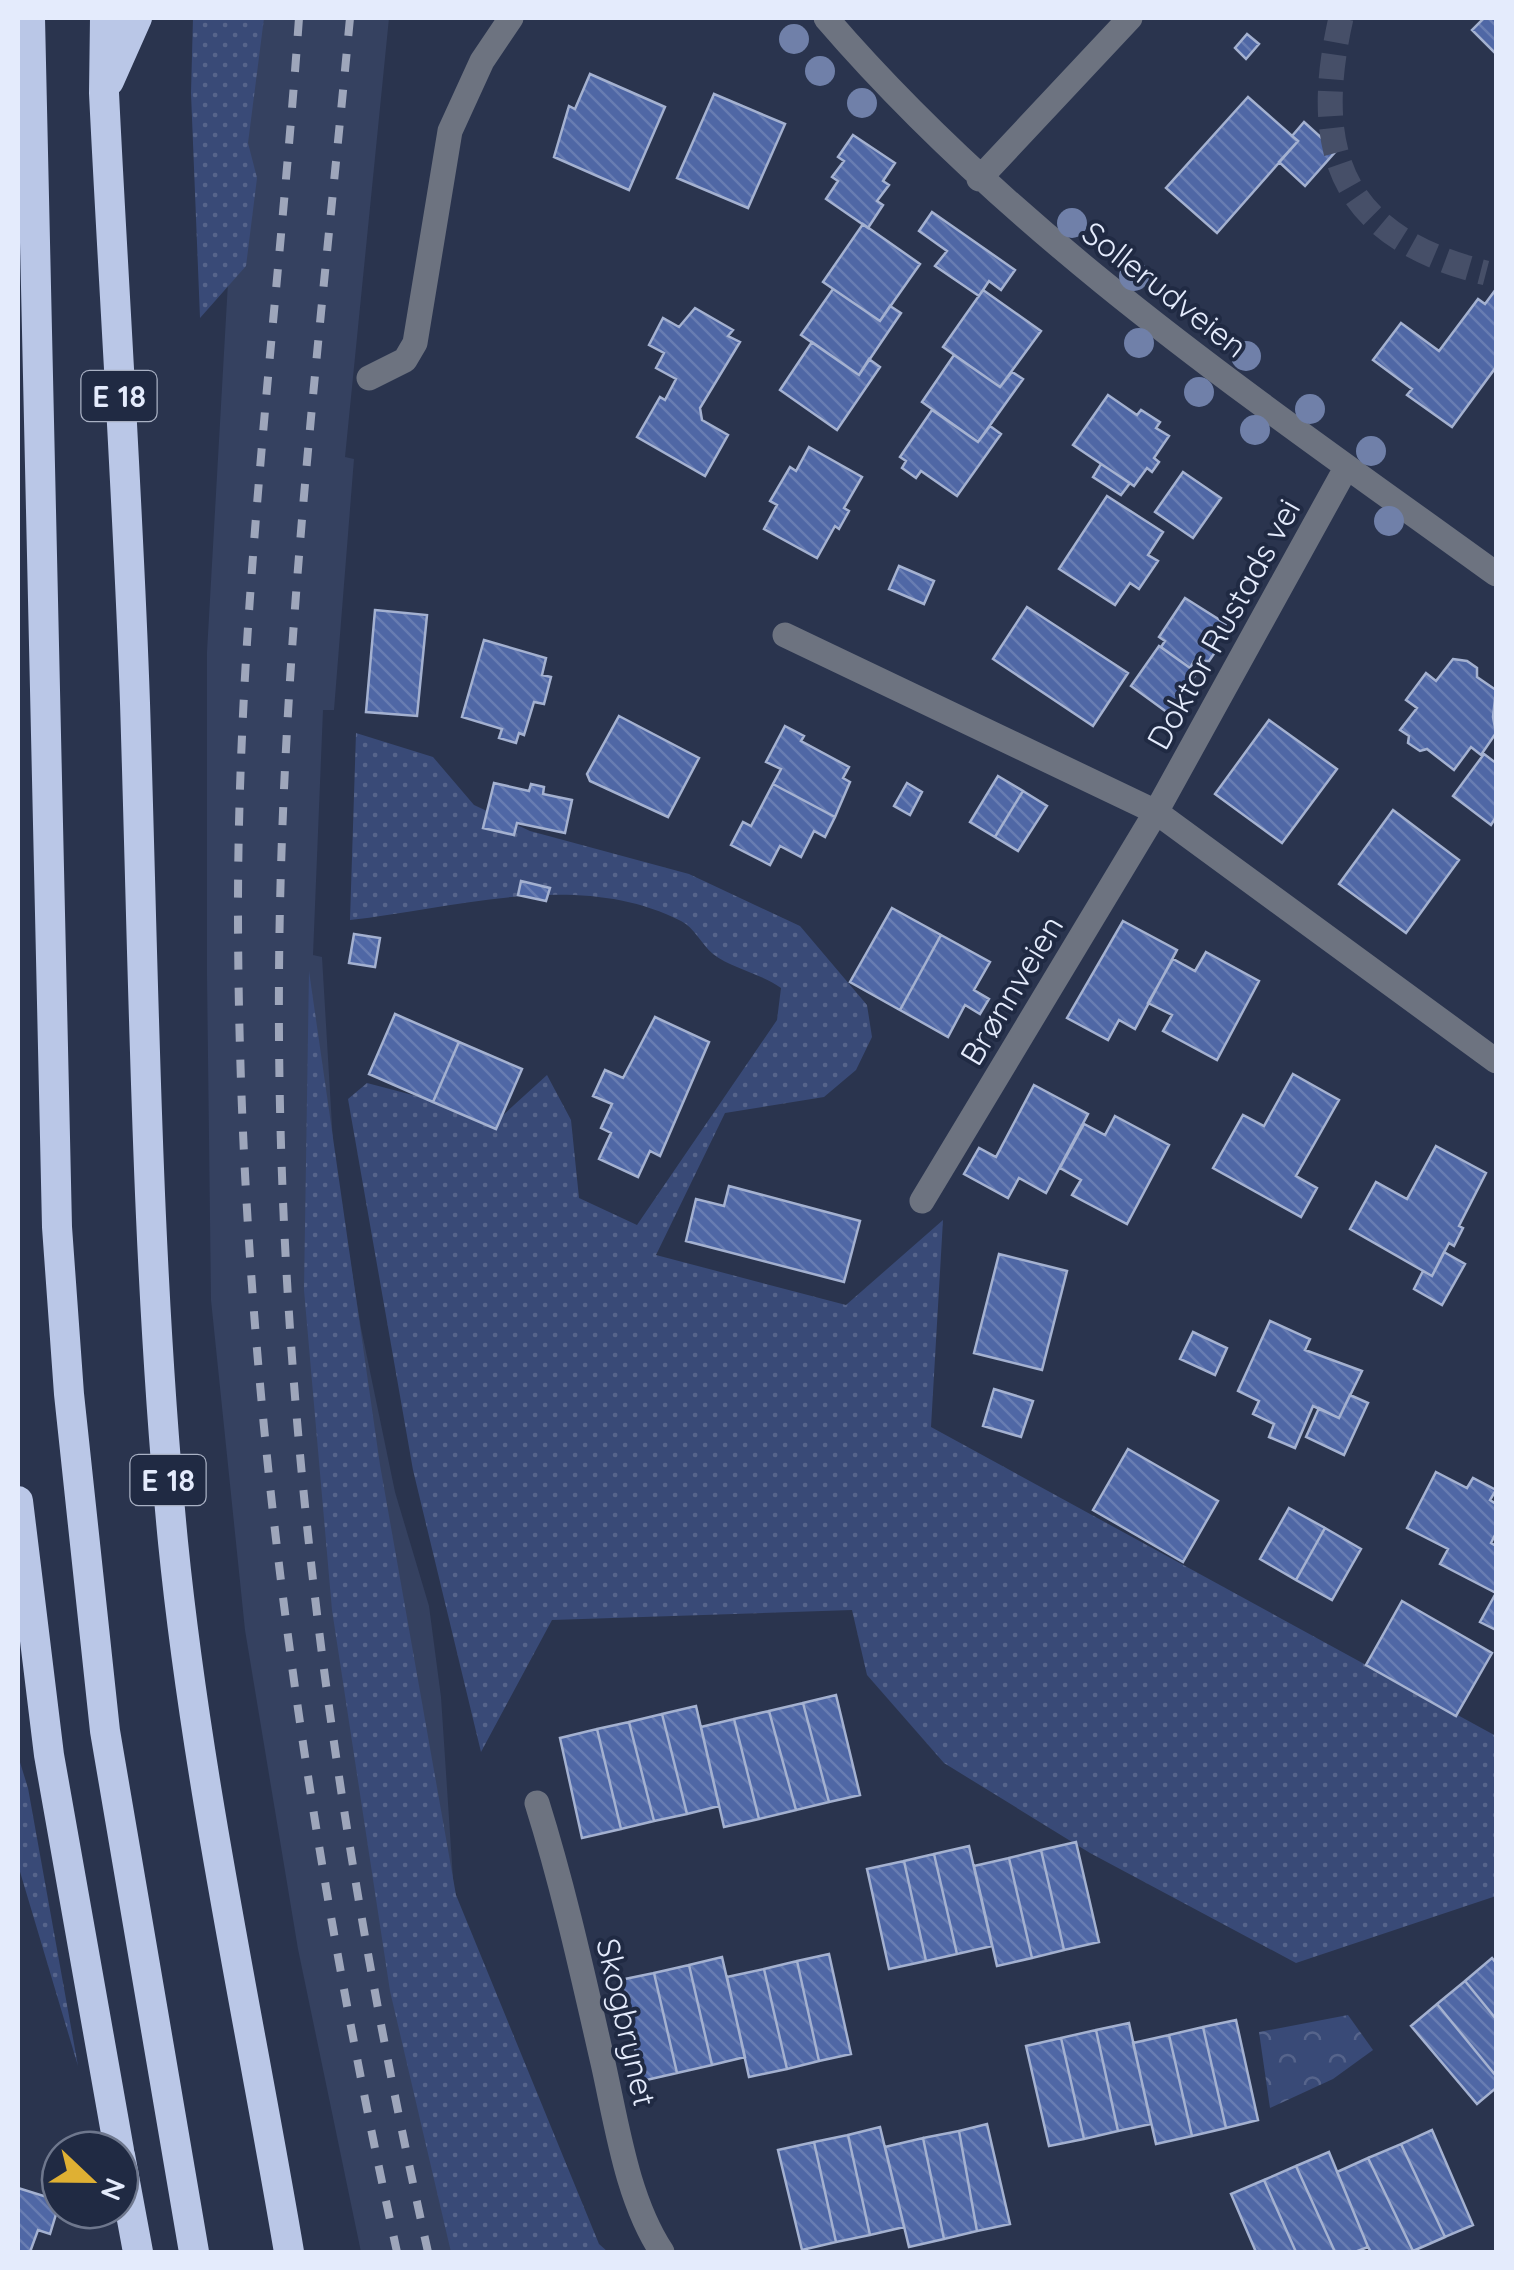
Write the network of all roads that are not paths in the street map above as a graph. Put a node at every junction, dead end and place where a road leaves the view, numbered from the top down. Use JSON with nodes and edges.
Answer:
{"nodes":[{"id":1,"x":30,"y":18,"type":"edge"},
{"id":2,"x":105,"y":18,"type":"edge"},
{"id":3,"x":137,"y":18,"type":"edge"},
{"id":4,"x":510,"y":18,"type":"edge"},
{"id":5,"x":826,"y":18,"type":"edge"},
{"id":6,"x":1130,"y":18,"type":"edge"},
{"id":7,"x":30,"y":50,"type":"junction"},
{"id":8,"x":104,"y":93,"type":"junction"},
{"id":9,"x":18,"y":103,"type":"edge"},
{"id":10,"x":979,"y":179,"type":"junction"},
{"id":11,"x":369,"y":378,"type":"dead end"},
{"id":12,"x":1346,"y":468,"type":"junction"},
{"id":13,"x":1496,"y":574,"type":"edge"},
{"id":14,"x":784,"y":635,"type":"dead end"},
{"id":15,"x":1156,"y":812,"type":"junction"},
{"id":16,"x":1496,"y":1061,"type":"edge"},
{"id":17,"x":922,"y":1200,"type":"dead end"},
{"id":18,"x":18,"y":1502,"type":"edge"},
{"id":19,"x":537,"y":1804,"type":"dead end"},
{"id":20,"x":116,"y":2130,"type":"edge"},
{"id":21,"x":194,"y":2252,"type":"edge"},
{"id":22,"x":289,"y":2252,"type":"edge"},
{"id":23,"x":662,"y":2252,"type":"edge"}],
"edges":[{"from":1,"to":7,"type":"highway","number":"E 18"},
{"from":2,"to":8,"type":"highway","number":"E 18"},
{"from":3,"to":8,"type":"highway","number":"E 18"},
{"from":4,"to":11,"type":"street"},
{"from":5,"to":10,"type":"street","name":"Sollerudveien"},
{"from":6,"to":10,"type":"street"},
{"from":7,"to":9,"type":"highway"},
{"from":7,"to":21,"type":"highway","number":"E 18"},
{"from":8,"to":22,"type":"highway","number":"E 18"},
{"from":10,"to":12,"type":"street","name":"Sollerudveien"},
{"from":12,"to":13,"type":"street","name":"Sollerudveien"},
{"from":12,"to":15,"type":"street","name":"Doktor Rustads vei"},
{"from":14,"to":15,"type":"street"},
{"from":15,"to":16,"type":"street"},
{"from":15,"to":17,"type":"street","name":"Brønnveien"},
{"from":18,"to":20,"type":"highway"},
{"from":19,"to":23,"type":"street","name":"Skogbrynet"}]}
